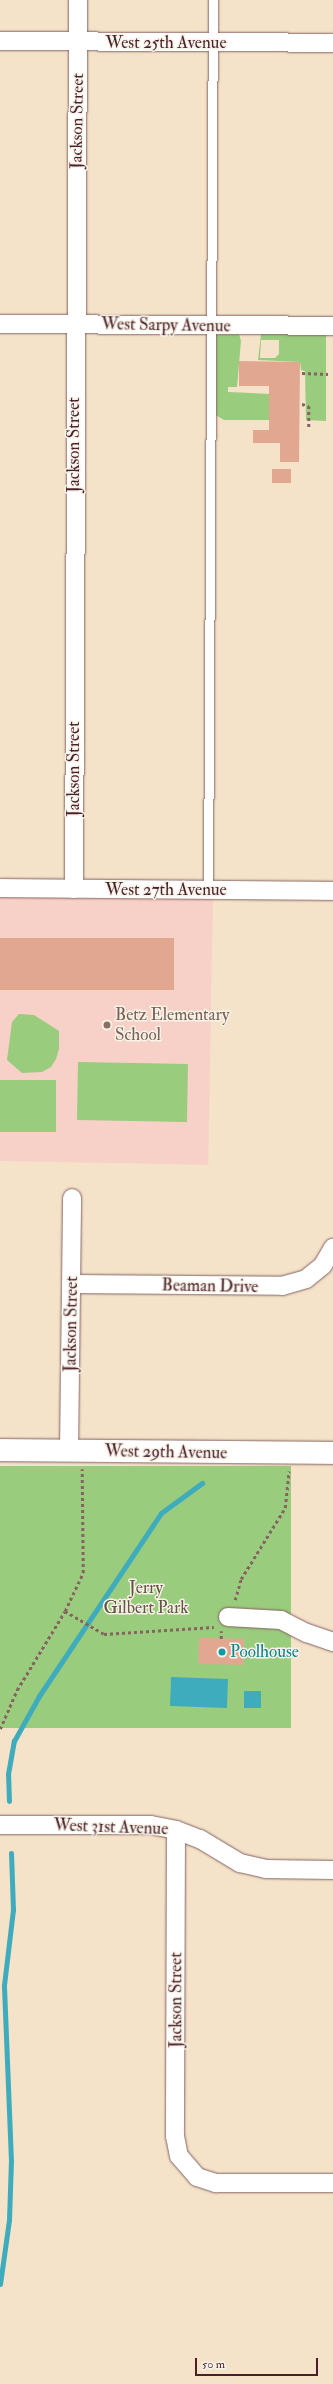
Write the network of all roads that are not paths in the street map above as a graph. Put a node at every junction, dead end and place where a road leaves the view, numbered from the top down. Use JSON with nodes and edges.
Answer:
{"nodes":[{"id":1,"x":78,"y":0,"type":"edge"},
{"id":2,"x":212,"y":0,"type":"edge"},
{"id":3,"x":0,"y":41,"type":"edge"},
{"id":4,"x":78,"y":42,"type":"junction"},
{"id":5,"x":212,"y":43,"type":"junction"},
{"id":6,"x":333,"y":43,"type":"edge"},
{"id":7,"x":0,"y":324,"type":"edge"},
{"id":8,"x":75,"y":324,"type":"junction"},
{"id":9,"x":210,"y":325,"type":"junction"},
{"id":10,"x":333,"y":326,"type":"edge"},
{"id":11,"x":0,"y":888,"type":"edge"},
{"id":12,"x":74,"y":889,"type":"junction"},
{"id":13,"x":208,"y":890,"type":"junction"},
{"id":14,"x":333,"y":891,"type":"edge"},
{"id":15,"x":72,"y":1198,"type":"dead end"},
{"id":16,"x":333,"y":1248,"type":"edge"},
{"id":17,"x":71,"y":1284,"type":"junction"},
{"id":18,"x":0,"y":1450,"type":"edge"},
{"id":19,"x":75,"y":1451,"type":"junction"},
{"id":20,"x":333,"y":1453,"type":"edge"},
{"id":21,"x":227,"y":1623,"type":"road end"},
{"id":22,"x":333,"y":1642,"type":"edge"},
{"id":23,"x":0,"y":1825,"type":"edge"},
{"id":24,"x":176,"y":1830,"type":"junction"},
{"id":25,"x":333,"y":1870,"type":"edge"},
{"id":26,"x":333,"y":2183,"type":"edge"}],
"edges":[{"from":1,"to":4,"type":"street","name":"Jackson Street"},
{"from":2,"to":5,"type":"lane"},
{"from":3,"to":4,"type":"street","name":"West 25th Avenue"},
{"from":4,"to":5,"type":"street","name":"West 25th Avenue"},
{"from":4,"to":8,"type":"street","name":"Jackson Street"},
{"from":5,"to":6,"type":"street","name":"West 25th Avenue"},
{"from":5,"to":9,"type":"lane"},
{"from":7,"to":8,"type":"street","name":"West Sarpy Avenue"},
{"from":8,"to":9,"type":"street","name":"West Sarpy Avenue"},
{"from":8,"to":12,"type":"street","name":"Jackson Street"},
{"from":9,"to":10,"type":"street","name":"West Sarpy Avenue"},
{"from":9,"to":13,"type":"lane"},
{"from":11,"to":12,"type":"street","name":"West 27th Avenue"},
{"from":12,"to":13,"type":"street","name":"West 27th Avenue"},
{"from":13,"to":14,"type":"street","name":"West 27th Avenue"},
{"from":15,"to":17,"type":"street","name":"Jackson Street"},
{"from":16,"to":17,"type":"street","name":"Beaman Drive"},
{"from":17,"to":19,"type":"street","name":"Jackson Street"},
{"from":18,"to":19,"type":"street","name":"West 29th Avenue"},
{"from":19,"to":20,"type":"street","name":"West 29th Avenue"},
{"from":21,"to":22,"type":"street"},
{"from":23,"to":24,"type":"street","name":"West 31st Avenue"},
{"from":24,"to":25,"type":"street","name":"West 31st Avenue"},
{"from":24,"to":26,"type":"street","name":"Jackson Street"}]}
